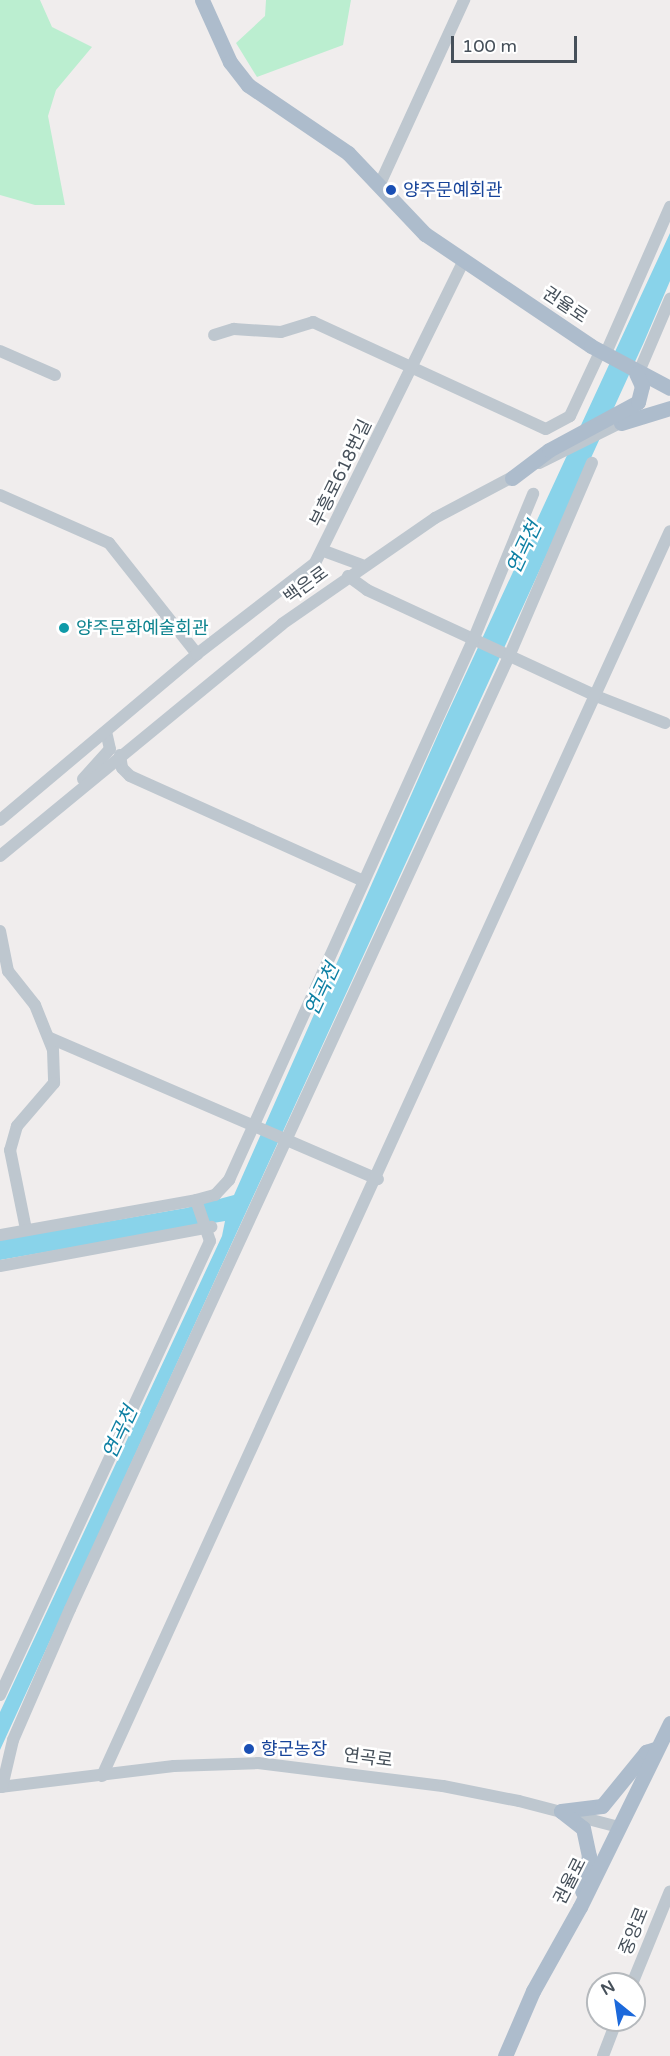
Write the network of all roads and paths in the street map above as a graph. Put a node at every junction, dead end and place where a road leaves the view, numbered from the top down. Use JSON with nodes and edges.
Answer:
{"nodes":[{"id":1,"x":202,"y":0,"type":"edge"},
{"id":2,"x":464,"y":0,"type":"edge"},
{"id":3,"x":380,"y":186,"type":"junction"},
{"id":4,"x":670,"y":207,"type":"edge"},
{"id":5,"x":463,"y":262,"type":"junction"},
{"id":6,"x":670,"y":299,"type":"edge"},
{"id":7,"x":214,"y":335,"type":"dead end"},
{"id":8,"x":0,"y":351,"type":"edge"},
{"id":9,"x":603,"y":353,"type":"junction"},
{"id":10,"x":413,"y":365,"type":"junction"},
{"id":11,"x":638,"y":374,"type":"junction"},
{"id":12,"x":55,"y":375,"type":"dead end"},
{"id":13,"x":670,"y":381,"type":"edge"},
{"id":14,"x":670,"y":388,"type":"edge"},
{"id":15,"x":670,"y":400,"type":"edge"},
{"id":16,"x":670,"y":408,"type":"edge"},
{"id":17,"x":615,"y":422,"type":"junction"},
{"id":18,"x":592,"y":464,"type":"dead end"},
{"id":19,"x":512,"y":478,"type":"joint"},
{"id":20,"x":533,"y":494,"type":"dead end"},
{"id":21,"x":0,"y":495,"type":"edge"},
{"id":22,"x":670,"y":531,"type":"edge"},
{"id":23,"x":324,"y":551,"type":"junction"},
{"id":24,"x":362,"y":565,"type":"junction"},
{"id":25,"x":348,"y":576,"type":"junction"},
{"id":26,"x":474,"y":638,"type":"junction"},
{"id":27,"x":197,"y":654,"type":"junction"},
{"id":28,"x":510,"y":654,"type":"junction"},
{"id":29,"x":596,"y":696,"type":"junction"},
{"id":30,"x":665,"y":723,"type":"dead end"},
{"id":31,"x":106,"y":731,"type":"junction"},
{"id":32,"x":123,"y":753,"type":"junction"},
{"id":33,"x":55,"y":810,"type":"junction"},
{"id":34,"x":0,"y":820,"type":"edge"},
{"id":35,"x":0,"y":856,"type":"edge"},
{"id":36,"x":364,"y":881,"type":"junction"},
{"id":37,"x":0,"y":931,"type":"edge"},
{"id":38,"x":50,"y":1038,"type":"junction"},
{"id":39,"x":254,"y":1128,"type":"junction"},
{"id":40,"x":288,"y":1141,"type":"junction"},
{"id":41,"x":378,"y":1179,"type":"junction"},
{"id":42,"x":196,"y":1200,"type":"junction"},
{"id":43,"x":208,"y":1227,"type":"junction"},
{"id":44,"x":26,"y":1229,"type":"junction"},
{"id":45,"x":0,"y":1235,"type":"edge"},
{"id":46,"x":0,"y":1266,"type":"edge"},
{"id":47,"x":0,"y":1695,"type":"edge"},
{"id":48,"x":670,"y":1724,"type":"edge"},
{"id":49,"x":658,"y":1748,"type":"junction"},
{"id":50,"x":102,"y":1776,"type":"junction"},
{"id":51,"x":1,"y":1787,"type":"edge"},
{"id":52,"x":561,"y":1811,"type":"junction"},
{"id":53,"x":619,"y":1827,"type":"junction"},
{"id":54,"x":670,"y":1891,"type":"edge"},
{"id":55,"x":579,"y":1907,"type":"junction"},
{"id":56,"x":637,"y":1972,"type":"edge"},
{"id":57,"x":612,"y":2032,"type":"edge"},
{"id":58,"x":505,"y":2056,"type":"edge"},
{"id":59,"x":603,"y":2056,"type":"edge"}],
"edges":[{"from":1,"to":3,"type":"main road","name":"권율로"},
{"from":2,"to":3,"type":"street"},
{"from":3,"to":5,"type":"main road","name":"권율로"},
{"from":4,"to":9,"type":"street"},
{"from":5,"to":9,"type":"main road","name":"권율로"},
{"from":5,"to":10,"type":"street","name":"부흥로618번길"},
{"from":6,"to":11,"type":"street"},
{"from":7,"to":10,"type":"street"},
{"from":8,"to":12,"type":"street"},
{"from":9,"to":10,"type":"street"},
{"from":9,"to":11,"type":"main road","name":"권율로"},
{"from":10,"to":23,"type":"street","name":"부흥로618번길"},
{"from":11,"to":13,"type":"main road"},
{"from":11,"to":14,"type":"main road"},
{"from":11,"to":17,"type":"main road"},
{"from":15,"to":17,"type":"street"},
{"from":16,"to":17,"type":"main road"},
{"from":17,"to":19,"type":"main road"},
{"from":18,"to":28,"type":"street"},
{"from":19,"to":24,"type":"street","name":"백은로"},
{"from":20,"to":26,"type":"street"},
{"from":21,"to":27,"type":"street"},
{"from":22,"to":29,"type":"street"},
{"from":23,"to":24,"type":"street"},
{"from":23,"to":27,"type":"street","name":"부흥로618번길"},
{"from":24,"to":25,"type":"street","name":"백은로"},
{"from":25,"to":26,"type":"street"},
{"from":25,"to":32,"type":"street","name":"백은로"},
{"from":26,"to":28,"type":"street"},
{"from":26,"to":36,"type":"street"},
{"from":27,"to":31,"type":"street","name":"부흥로618번길"},
{"from":28,"to":29,"type":"street"},
{"from":28,"to":40,"type":"street"},
{"from":29,"to":30,"type":"street"},
{"from":29,"to":41,"type":"street"},
{"from":31,"to":32,"type":"street"},
{"from":31,"to":33,"type":"street"},
{"from":31,"to":34,"type":"street","name":"부흥로618번길"},
{"from":32,"to":33,"type":"street","name":"백은로"},
{"from":32,"to":36,"type":"street"},
{"from":33,"to":35,"type":"street","name":"백은로"},
{"from":36,"to":39,"type":"street"},
{"from":37,"to":38,"type":"street"},
{"from":38,"to":39,"type":"street"},
{"from":38,"to":44,"type":"street"},
{"from":39,"to":40,"type":"street"},
{"from":39,"to":42,"type":"street"},
{"from":40,"to":41,"type":"street"},
{"from":40,"to":51,"type":"street"},
{"from":41,"to":50,"type":"street"},
{"from":42,"to":43,"type":"street"},
{"from":42,"to":44,"type":"street"},
{"from":43,"to":46,"type":"street"},
{"from":43,"to":47,"type":"street"},
{"from":44,"to":45,"type":"street"},
{"from":48,"to":49,"type":"main road","name":"권율로"},
{"from":49,"to":52,"type":"main road"},
{"from":49,"to":53,"type":"main road","name":"권율로"},
{"from":50,"to":51,"type":"street","name":"연곡로"},
{"from":50,"to":52,"type":"street","name":"연곡로"},
{"from":52,"to":53,"type":"street","name":"연곡로"},
{"from":52,"to":55,"type":"main road"},
{"from":53,"to":55,"type":"main road","name":"권율로"},
{"from":54,"to":56,"type":"street","name":"중앙로"},
{"from":55,"to":58,"type":"main road","name":"권율로"},
{"from":57,"to":59,"type":"street"}]}
